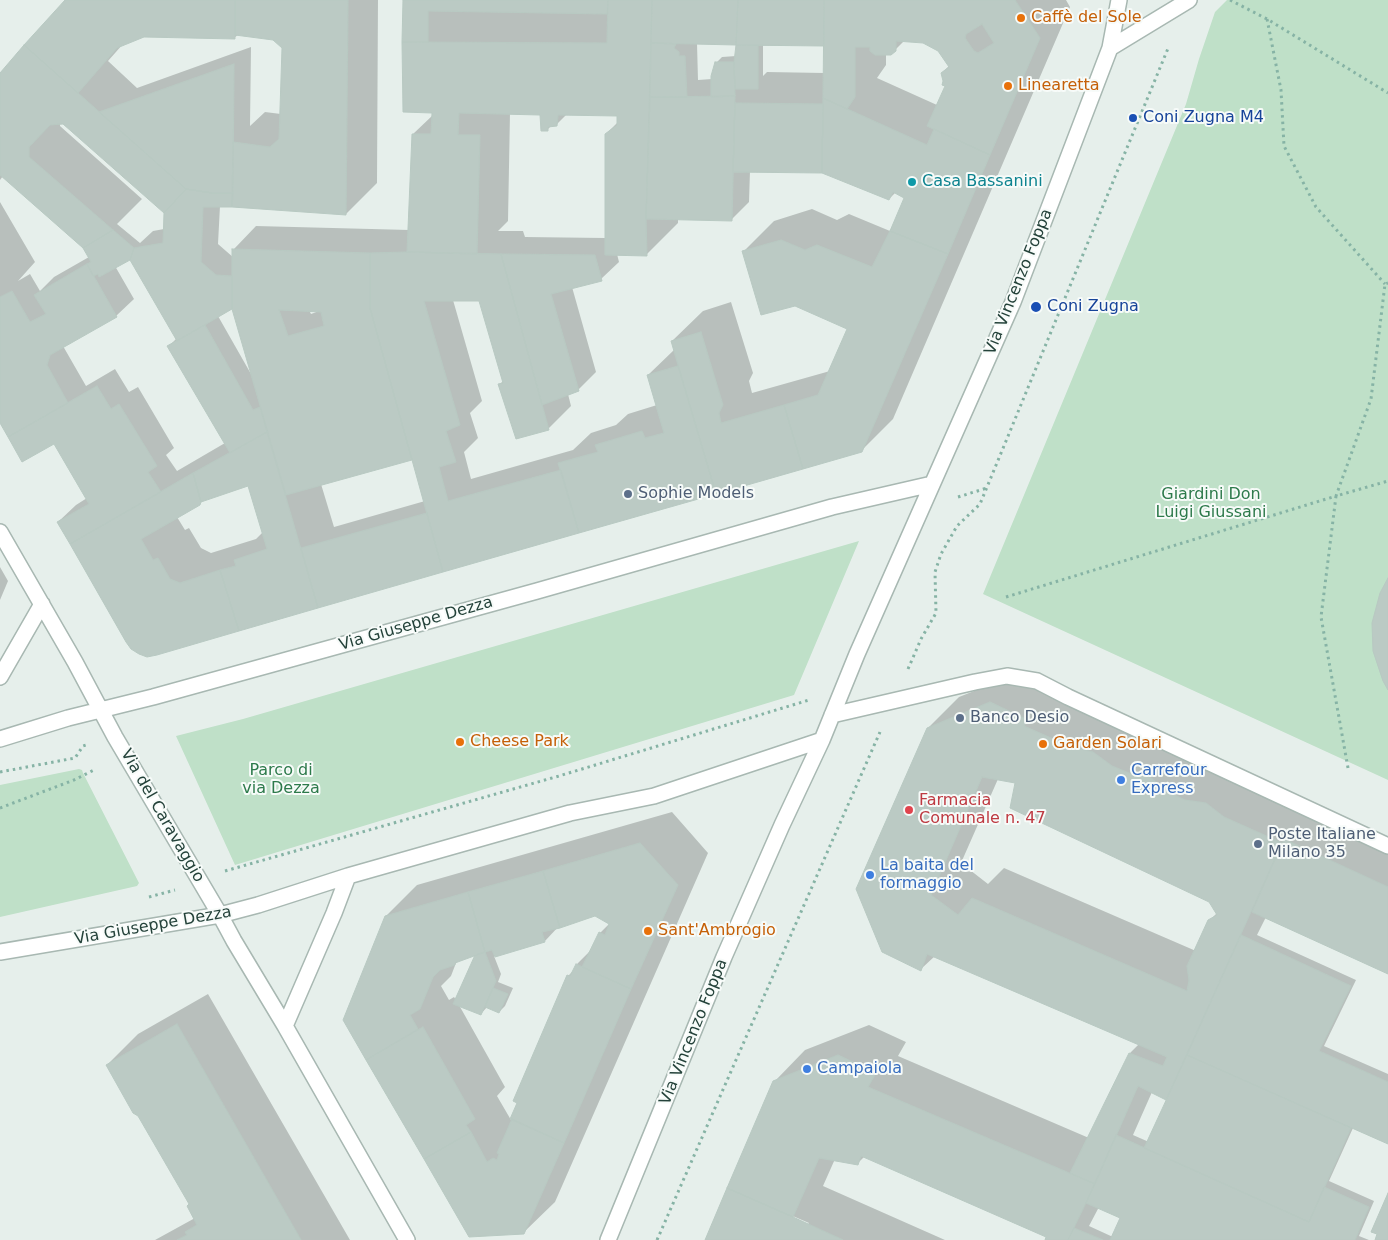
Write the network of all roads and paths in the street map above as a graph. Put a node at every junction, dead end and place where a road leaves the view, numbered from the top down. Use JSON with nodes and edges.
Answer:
{"nodes":[{"id":1,"x":1119,"y":0,"type":"edge"},
{"id":2,"x":1230,"y":0,"type":"edge"},
{"id":3,"x":1185,"y":2,"type":"edge"},
{"id":4,"x":1267,"y":19,"type":"junction"},
{"id":5,"x":1110,"y":48,"type":"junction"},
{"id":6,"x":1388,"y":93,"type":"edge"},
{"id":7,"x":1386,"y":284,"type":"edge"},
{"id":8,"x":1388,"y":481,"type":"edge"},
{"id":9,"x":932,"y":484,"type":"junction"},
{"id":10,"x":1336,"y":496,"type":"junction"},
{"id":11,"x":0,"y":532,"type":"edge"},
{"id":12,"x":1006,"y":597,"type":"dead end"},
{"id":13,"x":42,"y":604,"type":"junction"},
{"id":14,"x":909,"y":666,"type":"dead end"},
{"id":15,"x":0,"y":677,"type":"edge"},
{"id":16,"x":812,"y":699,"type":"dead end"},
{"id":17,"x":101,"y":710,"type":"junction"},
{"id":18,"x":832,"y":715,"type":"junction"},
{"id":19,"x":881,"y":729,"type":"dead end"},
{"id":20,"x":0,"y":739,"type":"edge"},
{"id":21,"x":822,"y":740,"type":"junction"},
{"id":22,"x":83,"y":746,"type":"dead end"},
{"id":23,"x":1348,"y":768,"type":"dead end"},
{"id":24,"x":96,"y":769,"type":"dead end"},
{"id":25,"x":0,"y":772,"type":"edge"},
{"id":26,"x":0,"y":808,"type":"edge"},
{"id":27,"x":1388,"y":846,"type":"edge"},
{"id":28,"x":231,"y":869,"type":"dead end"},
{"id":29,"x":348,"y":876,"type":"junction"},
{"id":30,"x":220,"y":915,"type":"junction"},
{"id":31,"x":0,"y":952,"type":"edge"},
{"id":32,"x":285,"y":1026,"type":"junction"},
{"id":33,"x":407,"y":1240,"type":"edge"},
{"id":34,"x":608,"y":1240,"type":"edge"},
{"id":35,"x":657,"y":1240,"type":"edge"}],
"edges":[{"from":1,"to":5,"type":"street","name":"Via Vincenzo Foppa"},
{"from":2,"to":4,"type":"path"},
{"from":3,"to":5,"type":"street"},
{"from":3,"to":14,"type":"path"},
{"from":4,"to":6,"type":"path"},
{"from":4,"to":7,"type":"path"},
{"from":5,"to":9,"type":"street","name":"Via Vincenzo Foppa"},
{"from":7,"to":10,"type":"path"},
{"from":8,"to":10,"type":"path"},
{"from":9,"to":17,"type":"street","name":"Via Giuseppe Dezza"},
{"from":9,"to":18,"type":"street","name":"Via Vincenzo Foppa"},
{"from":10,"to":12,"type":"path"},
{"from":10,"to":23,"type":"path"},
{"from":11,"to":13,"type":"street","name":"Via del Caravaggio"},
{"from":13,"to":15,"type":"street"},
{"from":13,"to":17,"type":"street","name":"Via del Caravaggio"},
{"from":16,"to":28,"type":"path"},
{"from":17,"to":20,"type":"street","name":"Via Giuseppe Dezza"},
{"from":17,"to":30,"type":"street","name":"Via del Caravaggio"},
{"from":18,"to":21,"type":"street","name":"Via Vincenzo Foppa"},
{"from":18,"to":27,"type":"street"},
{"from":19,"to":35,"type":"path"},
{"from":21,"to":29,"type":"street","name":"Via Giuseppe Dezza"},
{"from":21,"to":34,"type":"street","name":"Via Vincenzo Foppa"},
{"from":22,"to":25,"type":"path"},
{"from":24,"to":26,"type":"path"},
{"from":29,"to":30,"type":"street","name":"Via Giuseppe Dezza"},
{"from":29,"to":32,"type":"street"},
{"from":30,"to":31,"type":"street","name":"Via Giuseppe Dezza"},
{"from":30,"to":32,"type":"street","name":"Via del Caravaggio"},
{"from":32,"to":33,"type":"street","name":"Via del Caravaggio"}]}
